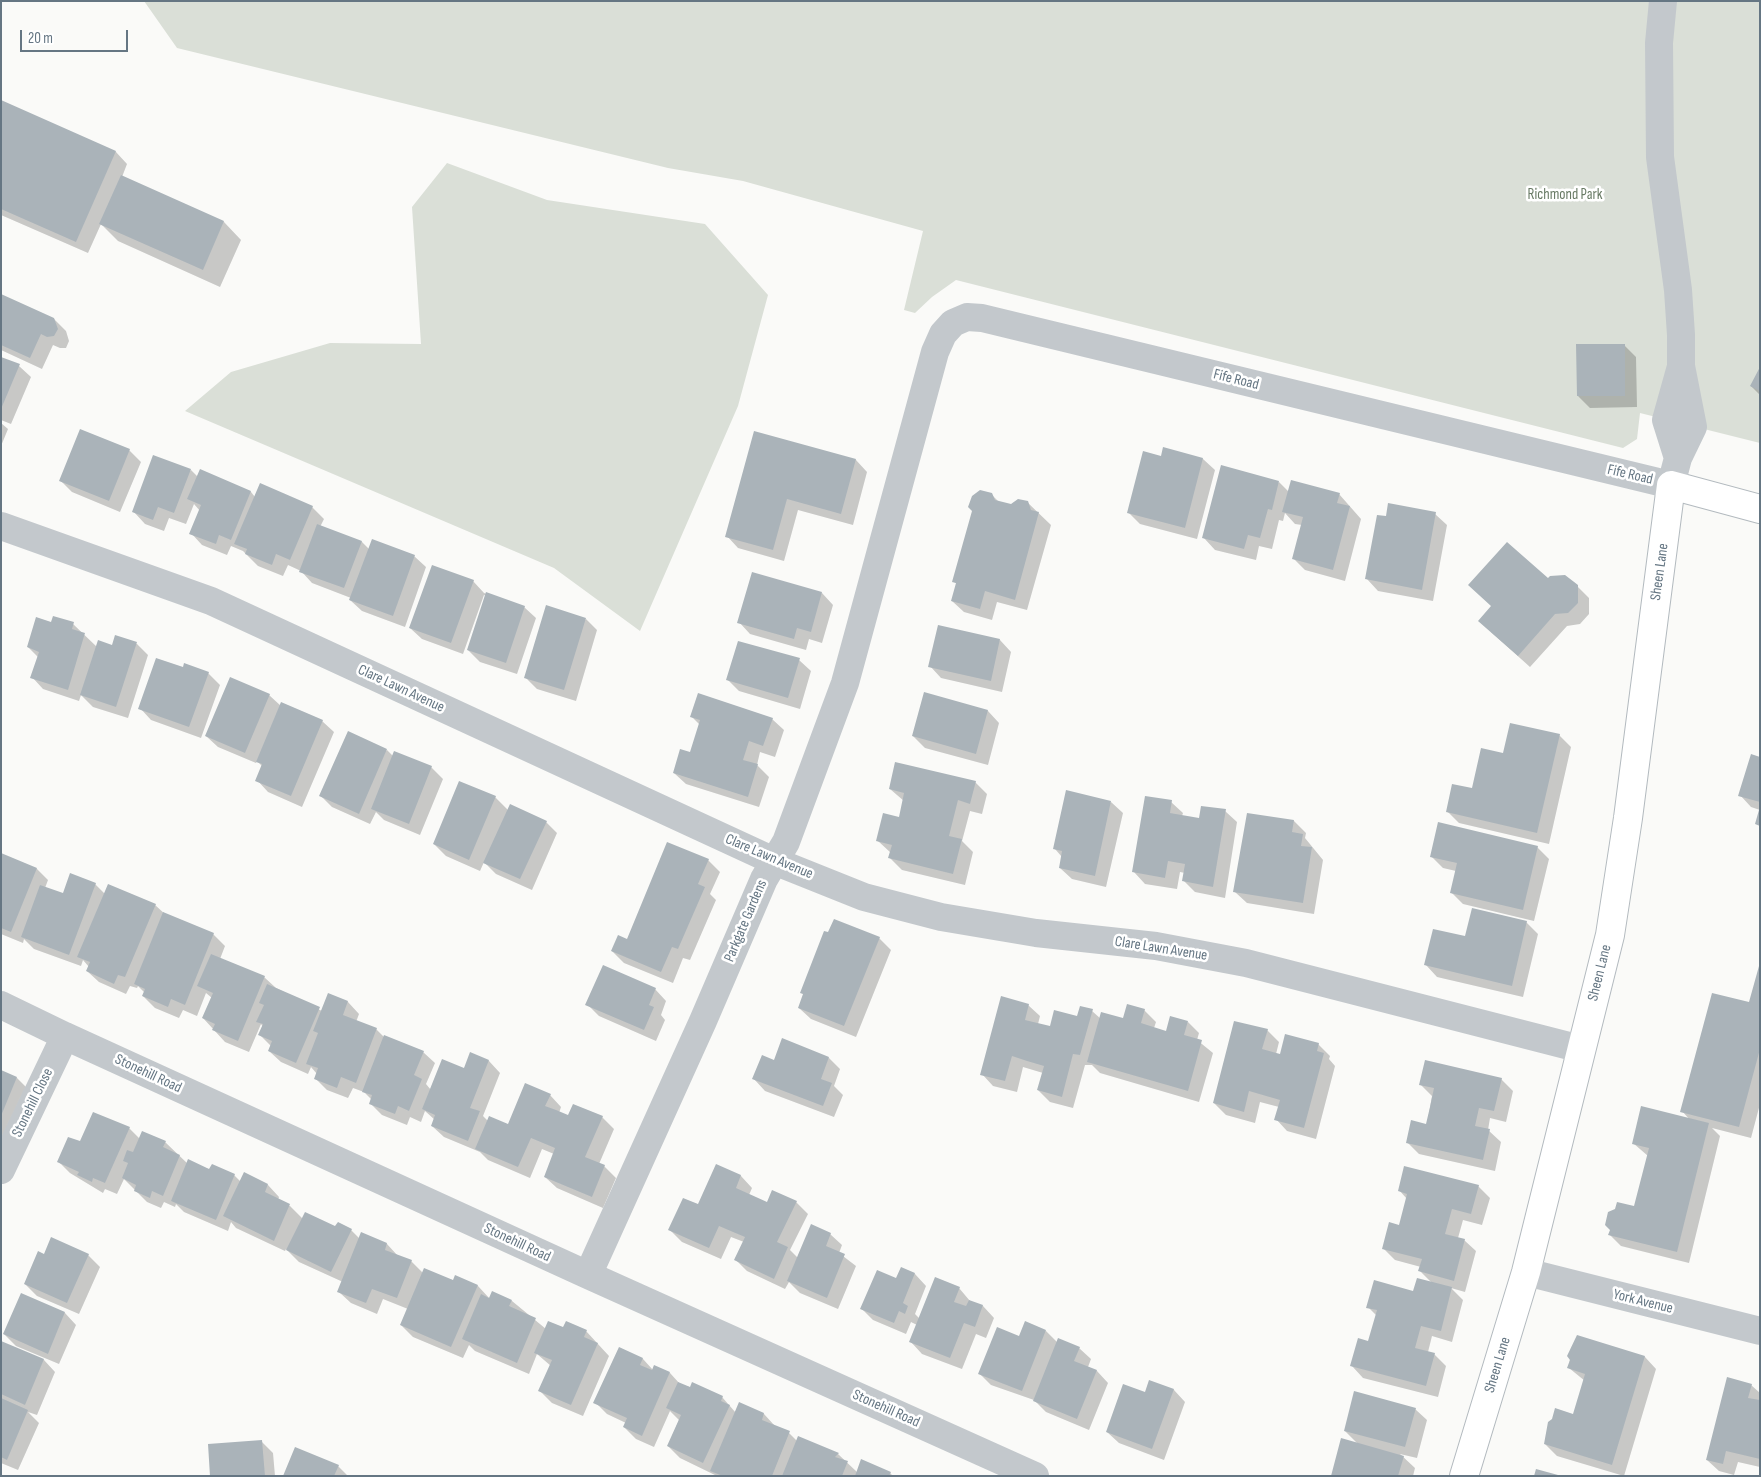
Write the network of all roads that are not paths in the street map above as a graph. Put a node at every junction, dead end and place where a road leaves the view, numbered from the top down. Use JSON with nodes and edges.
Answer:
{"nodes":[{"id":1,"x":1663,"y":1,"type":"edge"},
{"id":2,"x":1681,"y":366,"type":"junction"},
{"id":3,"x":1678,"y":458,"type":"junction"},
{"id":4,"x":1671,"y":485,"type":"junction"},
{"id":5,"x":1760,"y":509,"type":"edge"},
{"id":6,"x":1,"y":526,"type":"edge"},
{"id":7,"x":880,"y":557,"type":"joint"},
{"id":8,"x":774,"y":861,"type":"junction"},
{"id":9,"x":1,"y":1004,"type":"edge"},
{"id":10,"x":65,"y":1036,"type":"junction"},
{"id":11,"x":1581,"y":1049,"type":"junction"},
{"id":12,"x":1,"y":1170,"type":"edge"},
{"id":13,"x":1526,"y":1272,"type":"junction"},
{"id":14,"x":588,"y":1276,"type":"junction"},
{"id":15,"x":1760,"y":1331,"type":"edge"},
{"id":16,"x":1035,"y":1476,"type":"edge"},
{"id":17,"x":1464,"y":1476,"type":"edge"}],
"edges":[{"from":1,"to":2,"type":"street"},
{"from":2,"to":3,"type":"street"},
{"from":2,"to":3,"type":"street","name":"Sheen Lane"},
{"from":3,"to":4,"type":"street","name":"Sheen Lane"},
{"from":4,"to":5,"type":"main road","name":"Fife Road"},
{"from":4,"to":7,"type":"street","name":"Fife Road"},
{"from":4,"to":11,"type":"main road","name":"Sheen Lane"},
{"from":6,"to":8,"type":"street","name":"Clare Lawn Avenue"},
{"from":7,"to":8,"type":"street","name":"Parkgate Gardens"},
{"from":8,"to":11,"type":"street","name":"Clare Lawn Avenue"},
{"from":8,"to":14,"type":"street","name":"Parkgate Gardens"},
{"from":9,"to":10,"type":"street","name":"Stonehill Road"},
{"from":10,"to":12,"type":"street","name":"Stonehill Close"},
{"from":10,"to":14,"type":"street","name":"Stonehill Road"},
{"from":11,"to":13,"type":"main road","name":"Sheen Lane"},
{"from":13,"to":15,"type":"street","name":"York Avenue"},
{"from":13,"to":17,"type":"main road","name":"Sheen Lane"},
{"from":14,"to":16,"type":"street","name":"Stonehill Road"}]}
